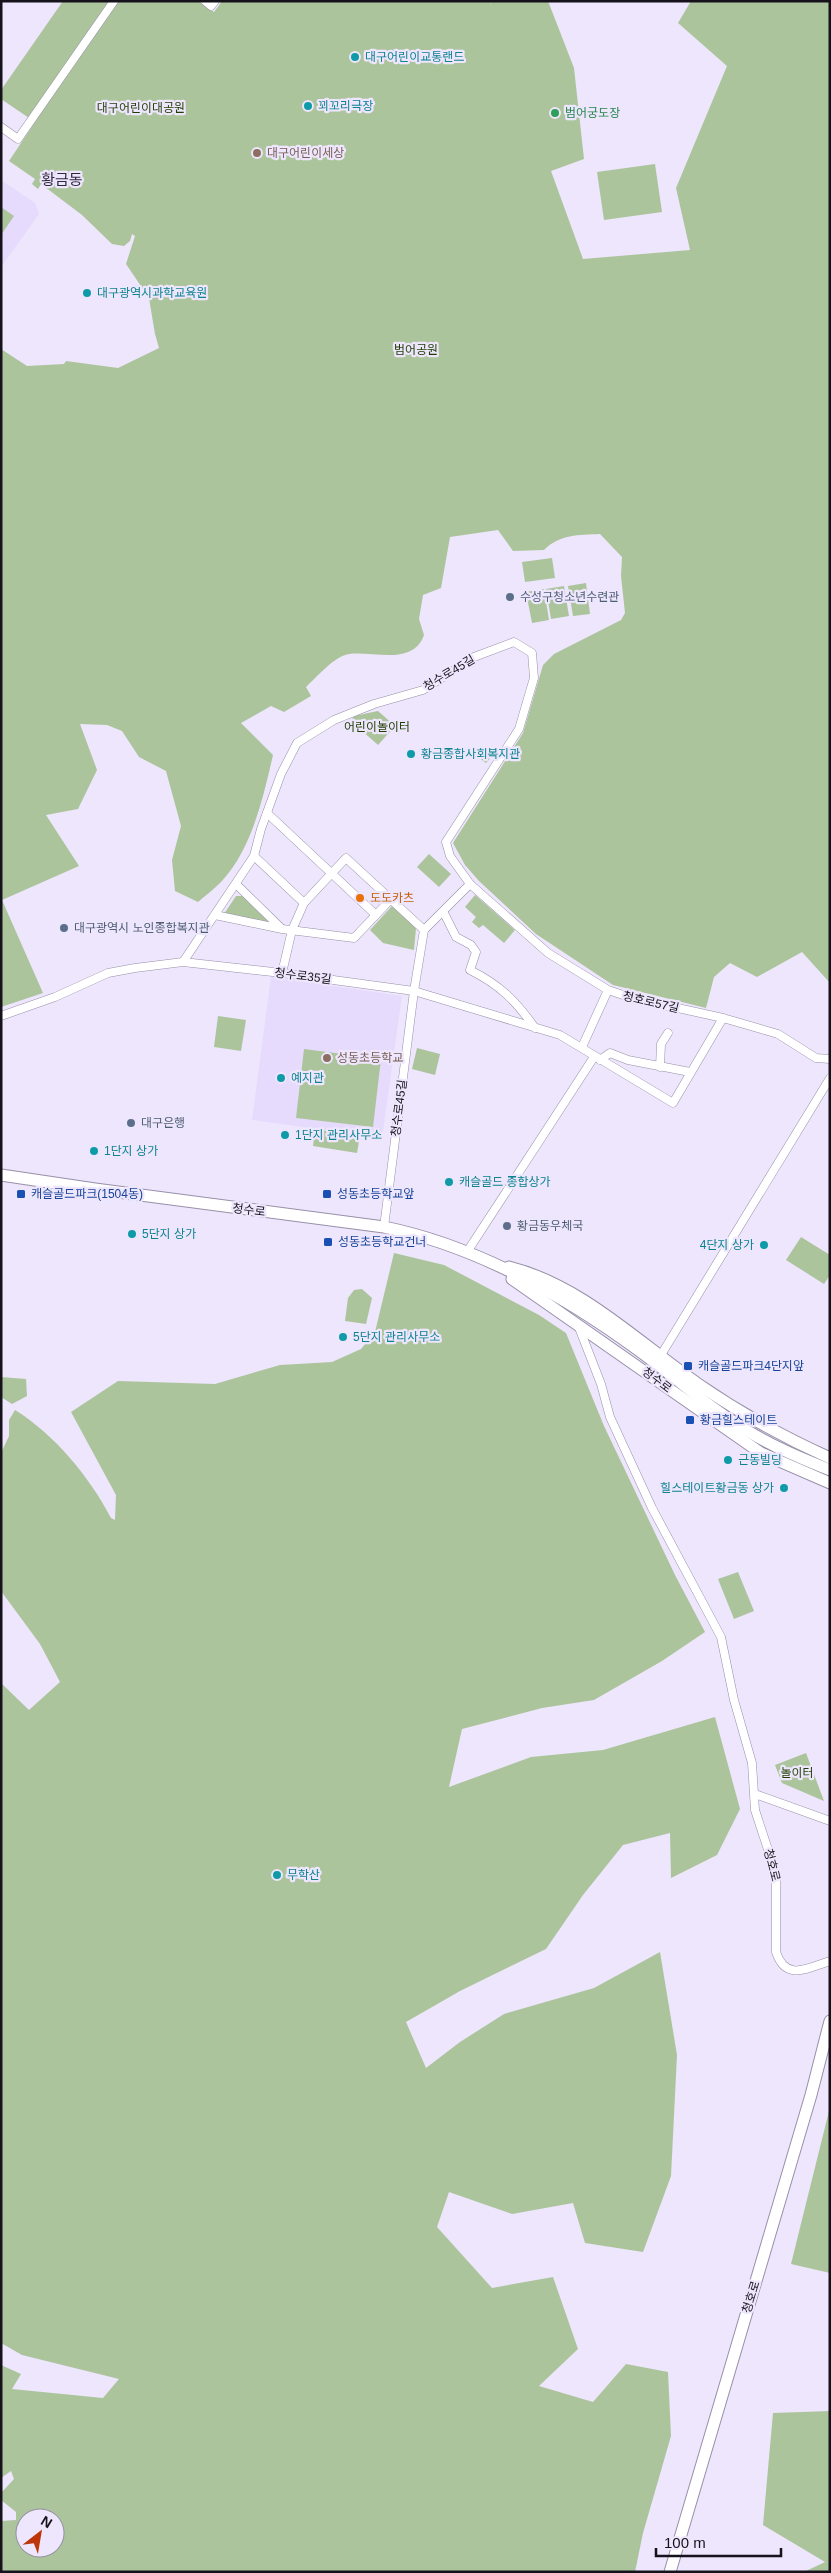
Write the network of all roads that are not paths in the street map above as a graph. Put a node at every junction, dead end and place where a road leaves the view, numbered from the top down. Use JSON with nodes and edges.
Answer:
{"nodes":[{"id":1,"x":114,"y":1,"type":"edge"},
{"id":2,"x":205,"y":1,"type":"edge"},
{"id":3,"x":215,"y":1,"type":"edge"},
{"id":4,"x":1,"y":127,"type":"edge"},
{"id":5,"x":267,"y":813,"type":"junction"},
{"id":6,"x":254,"y":856,"type":"junction"},
{"id":7,"x":332,"y":873,"type":"junction"},
{"id":8,"x":236,"y":884,"type":"junction"},
{"id":9,"x":470,"y":884,"type":"junction"},
{"id":10,"x":391,"y":899,"type":"junction"},
{"id":11,"x":304,"y":903,"type":"junction"},
{"id":12,"x":444,"y":913,"type":"junction"},
{"id":13,"x":216,"y":915,"type":"junction"},
{"id":14,"x":376,"y":915,"type":"junction"},
{"id":15,"x":282,"y":929,"type":"junction"},
{"id":16,"x":292,"y":930,"type":"junction"},
{"id":17,"x":424,"y":930,"type":"junction"},
{"id":18,"x":183,"y":962,"type":"junction"},
{"id":19,"x":282,"y":973,"type":"junction"},
{"id":20,"x":608,"y":990,"type":"junction"},
{"id":21,"x":414,"y":991,"type":"junction"},
{"id":22,"x":1,"y":1016,"type":"edge"},
{"id":23,"x":723,"y":1018,"type":"junction"},
{"id":24,"x":535,"y":1028,"type":"junction"},
{"id":25,"x":668,"y":1033,"type":"dead end"},
{"id":26,"x":582,"y":1047,"type":"junction"},
{"id":27,"x":830,"y":1058,"type":"edge"},
{"id":28,"x":597,"y":1059,"type":"junction"},
{"id":29,"x":660,"y":1067,"type":"junction"},
{"id":30,"x":690,"y":1072,"type":"junction"},
{"id":31,"x":830,"y":1078,"type":"edge"},
{"id":32,"x":1,"y":1174,"type":"edge"},
{"id":33,"x":384,"y":1227,"type":"junction"},
{"id":34,"x":467,"y":1252,"type":"junction"},
{"id":35,"x":493,"y":1263,"type":"junction"},
{"id":36,"x":577,"y":1324,"type":"junction"},
{"id":37,"x":661,"y":1355,"type":"junction"},
{"id":38,"x":830,"y":1458,"type":"edge"},
{"id":39,"x":830,"y":1470,"type":"edge"},
{"id":40,"x":830,"y":1483,"type":"edge"},
{"id":41,"x":756,"y":1794,"type":"junction"},
{"id":42,"x":830,"y":1821,"type":"edge"},
{"id":43,"x":830,"y":1961,"type":"edge"},
{"id":44,"x":830,"y":2021,"type":"edge"},
{"id":45,"x":670,"y":2572,"type":"edge"}],
"edges":[{"from":1,"to":4,"type":"street"},
{"from":2,"to":3,"type":"street"},
{"from":5,"to":6,"type":"street","name":"청수로45길"},
{"from":5,"to":7,"type":"street"},
{"from":5,"to":9,"type":"street","name":"청수로45길"},
{"from":6,"to":8,"type":"street","name":"청수로45길"},
{"from":6,"to":11,"type":"street"},
{"from":7,"to":10,"type":"street"},
{"from":7,"to":11,"type":"street"},
{"from":7,"to":14,"type":"street"},
{"from":8,"to":13,"type":"street","name":"청수로45길"},
{"from":8,"to":15,"type":"street"},
{"from":9,"to":12,"type":"street"},
{"from":9,"to":20,"type":"street","name":"청호로57길"},
{"from":10,"to":14,"type":"street"},
{"from":10,"to":17,"type":"street"},
{"from":11,"to":16,"type":"street"},
{"from":12,"to":17,"type":"street"},
{"from":12,"to":24,"type":"street"},
{"from":13,"to":15,"type":"street"},
{"from":13,"to":18,"type":"street","name":"청수로45길"},
{"from":14,"to":16,"type":"street"},
{"from":15,"to":16,"type":"street"},
{"from":16,"to":19,"type":"street"},
{"from":17,"to":21,"type":"street","name":"청수로45길"},
{"from":18,"to":19,"type":"street","name":"청수로35길"},
{"from":18,"to":22,"type":"street","name":"청수로35길"},
{"from":19,"to":21,"type":"street","name":"청수로35길"},
{"from":20,"to":23,"type":"street","name":"청호로57길"},
{"from":20,"to":26,"type":"street"},
{"from":21,"to":24,"type":"street","name":"청수로35길"},
{"from":21,"to":33,"type":"street","name":"청수로45길"},
{"from":23,"to":27,"type":"street","name":"청호로57길"},
{"from":23,"to":30,"type":"street","name":"청수로35길"},
{"from":24,"to":26,"type":"street","name":"청수로35길"},
{"from":25,"to":29,"type":"street"},
{"from":26,"to":28,"type":"street","name":"청수로35길"},
{"from":28,"to":29,"type":"street"},
{"from":28,"to":30,"type":"street","name":"청수로35길"},
{"from":28,"to":34,"type":"street"},
{"from":29,"to":30,"type":"street"},
{"from":31,"to":37,"type":"street","name":"청수로"},
{"from":32,"to":33,"type":"main road","name":"청수로"},
{"from":33,"to":34,"type":"main road","name":"청수로"},
{"from":34,"to":35,"type":"main road","name":"청수로"},
{"from":35,"to":36,"type":"main road","name":"청수로"},
{"from":35,"to":37,"type":"main road","name":"청수로"},
{"from":35,"to":39,"type":"main road","name":"청수로"},
{"from":36,"to":40,"type":"main road","name":"청수로"},
{"from":36,"to":41,"type":"street"},
{"from":37,"to":38,"type":"main road","name":"청수로"},
{"from":41,"to":42,"type":"street"},
{"from":41,"to":43,"type":"street","name":"청호로"},
{"from":44,"to":45,"type":"main road","name":"청호로"}]}
